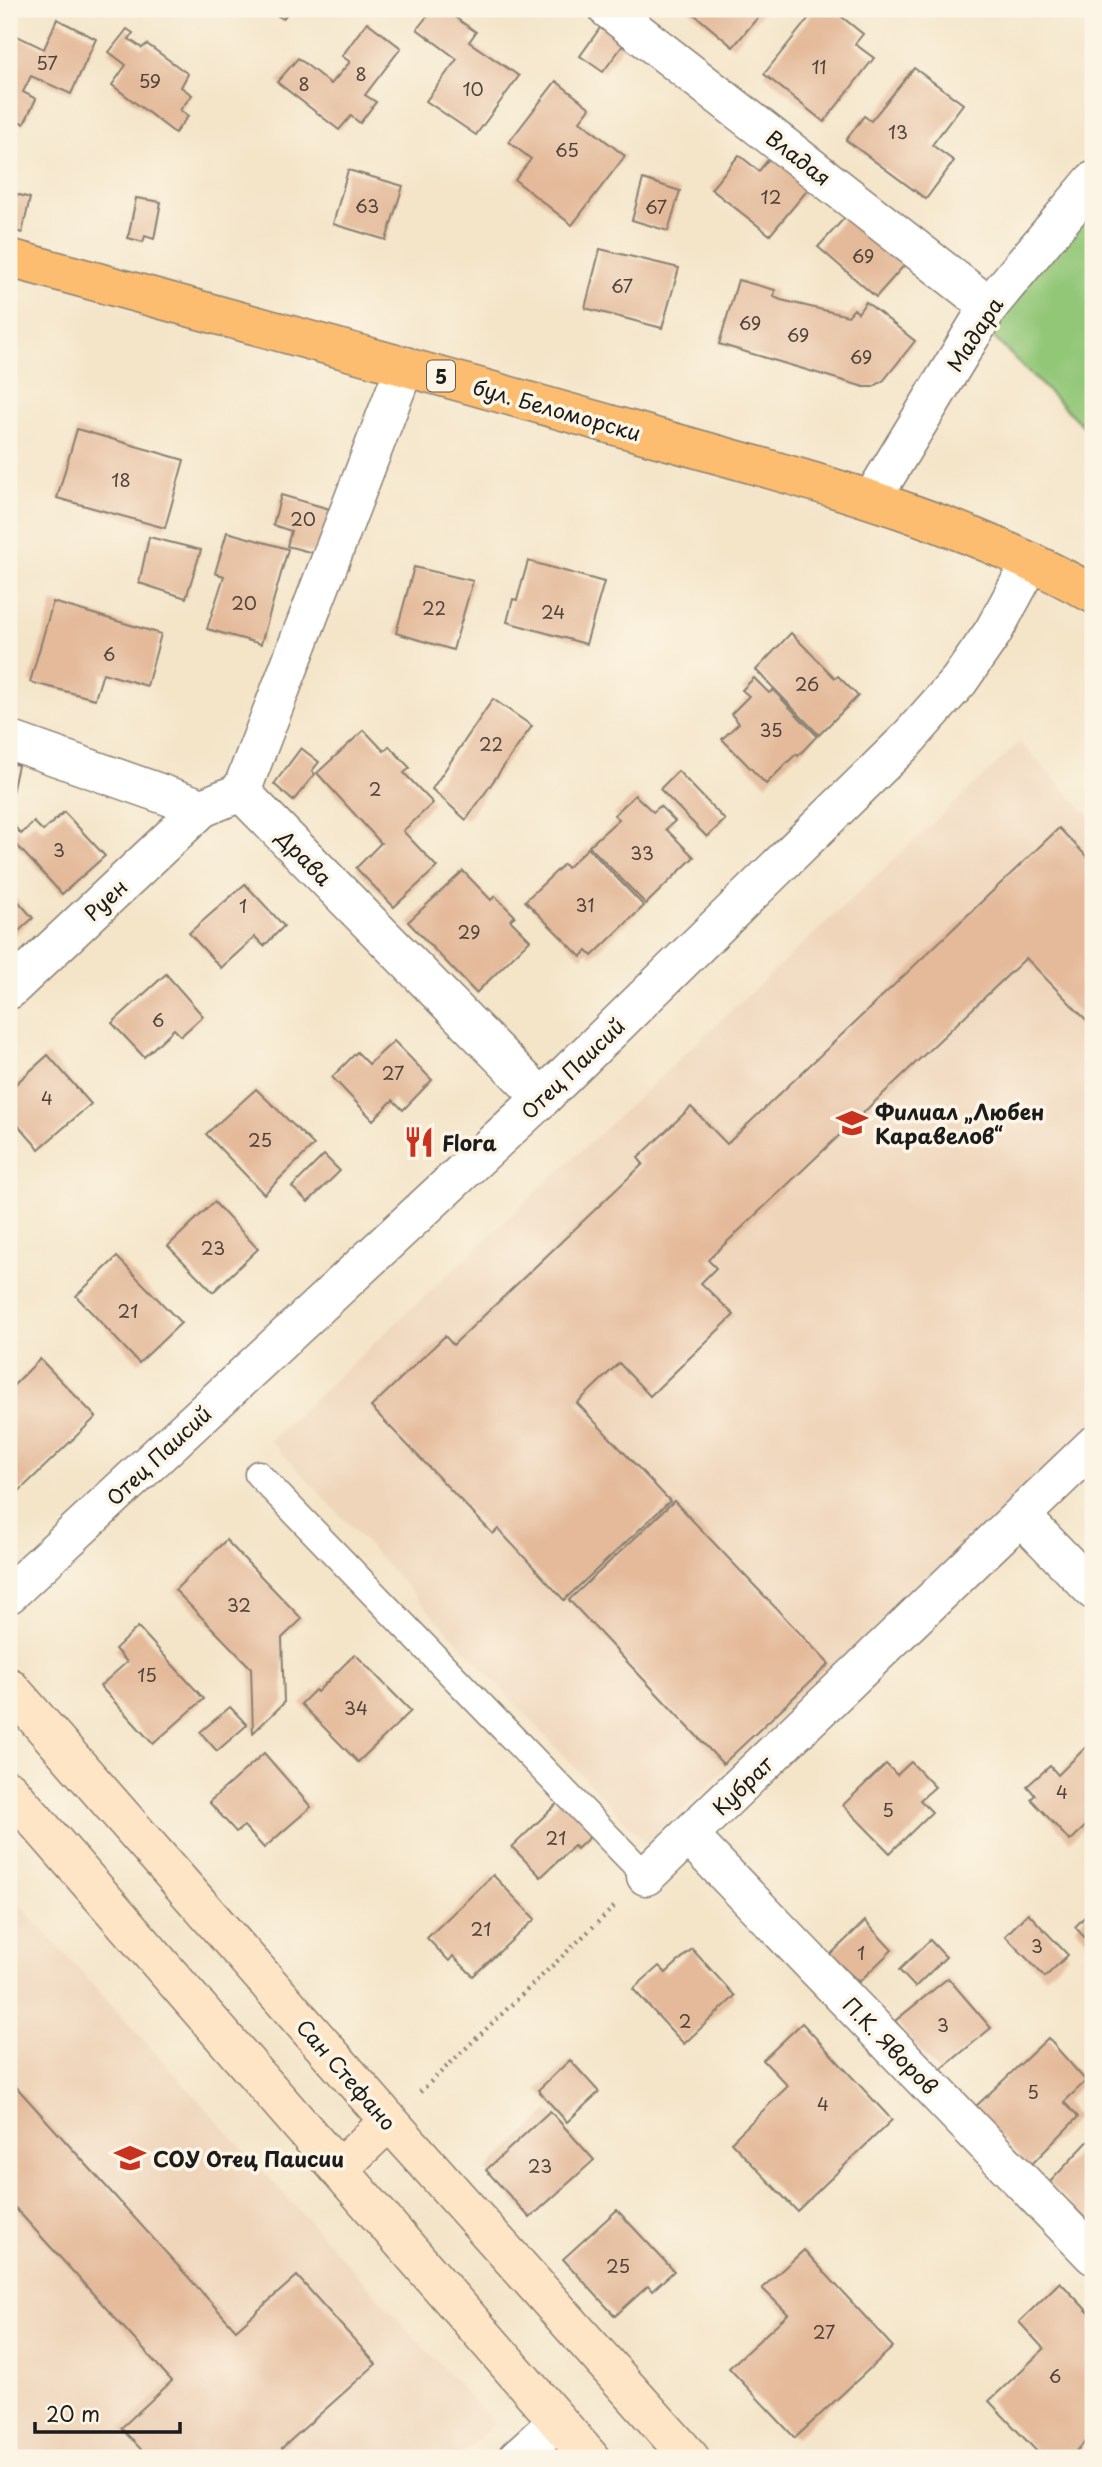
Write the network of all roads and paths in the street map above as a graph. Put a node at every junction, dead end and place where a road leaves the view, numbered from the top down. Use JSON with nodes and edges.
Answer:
{"nodes":[{"id":1,"x":608,"y":9,"type":"edge"},
{"id":2,"x":1093,"y":181,"type":"edge"},
{"id":3,"x":9,"y":258,"type":"edge"},
{"id":4,"x":989,"y":306,"type":"junction"},
{"id":5,"x":405,"y":366,"type":"junction"},
{"id":6,"x":872,"y":499,"type":"junction"},
{"id":7,"x":1031,"y":562,"type":"junction"},
{"id":8,"x":1093,"y":594,"type":"edge"},
{"id":9,"x":9,"y":740,"type":"edge"},
{"id":10,"x":241,"y":792,"type":"junction"},
{"id":11,"x":202,"y":808,"type":"junction"},
{"id":12,"x":9,"y":990,"type":"edge"},
{"id":13,"x":542,"y":1098,"type":"junction"},
{"id":14,"x":1093,"y":1446,"type":"edge"},
{"id":15,"x":258,"y":1474,"type":"dead end"},
{"id":16,"x":1021,"y":1516,"type":"junction"},
{"id":17,"x":1093,"y":1590,"type":"edge"},
{"id":18,"x":9,"y":1594,"type":"edge"},
{"id":19,"x":9,"y":1687,"type":"edge"},
{"id":20,"x":9,"y":1790,"type":"edge"},
{"id":21,"x":689,"y":1836,"type":"junction"},
{"id":22,"x":646,"y":1876,"type":"junction"},
{"id":23,"x":389,"y":2121,"type":"junction"},
{"id":24,"x":339,"y":2169,"type":"junction"},
{"id":25,"x":1093,"y":2255,"type":"edge"},
{"id":26,"x":557,"y":2422,"type":"junction"},
{"id":27,"x":517,"y":2458,"type":"edge"},
{"id":28,"x":590,"y":2458,"type":"edge"},
{"id":29,"x":690,"y":2458,"type":"edge"}],
"edges":[{"from":1,"to":4,"type":"street","name":"Владая"},
{"from":2,"to":4,"type":"street","name":"Мадара"},
{"from":3,"to":5,"type":"main road","name":"бул. Беломорски","number":"5"},
{"from":4,"to":6,"type":"street","name":"Мадара"},
{"from":5,"to":6,"type":"main road","name":"бул. Беломорски","number":"5"},
{"from":5,"to":10,"type":"street"},
{"from":6,"to":7,"type":"main road","name":"бул. Беломорски","number":"5"},
{"from":7,"to":8,"type":"main road","name":"бул. Беломорски","number":"5"},
{"from":7,"to":13,"type":"street","name":"Отец Паисий"},
{"from":9,"to":11,"type":"street"},
{"from":10,"to":11,"type":"street"},
{"from":10,"to":13,"type":"street","name":"Драва"},
{"from":11,"to":12,"type":"street","name":"Руен"},
{"from":13,"to":18,"type":"street","name":"Отец Паисий"},
{"from":14,"to":16,"type":"street","name":"Кубрат"},
{"from":15,"to":22,"type":"lane"},
{"from":16,"to":17,"type":"street"},
{"from":16,"to":21,"type":"street","name":"Кубрат"},
{"from":19,"to":23,"type":"main road","name":"Сан Стефано"},
{"from":20,"to":24,"type":"main road"},
{"from":21,"to":22,"type":"street","name":"Кубрат"},
{"from":21,"to":25,"type":"street","name":"П.К. Яворов"},
{"from":22,"to":23,"type":"path"},
{"from":23,"to":24,"type":"main road"},
{"from":23,"to":29,"type":"main road","name":"Сан Стефано"},
{"from":24,"to":26,"type":"main road"},
{"from":26,"to":27,"type":"street"},
{"from":26,"to":28,"type":"main road"}]}
